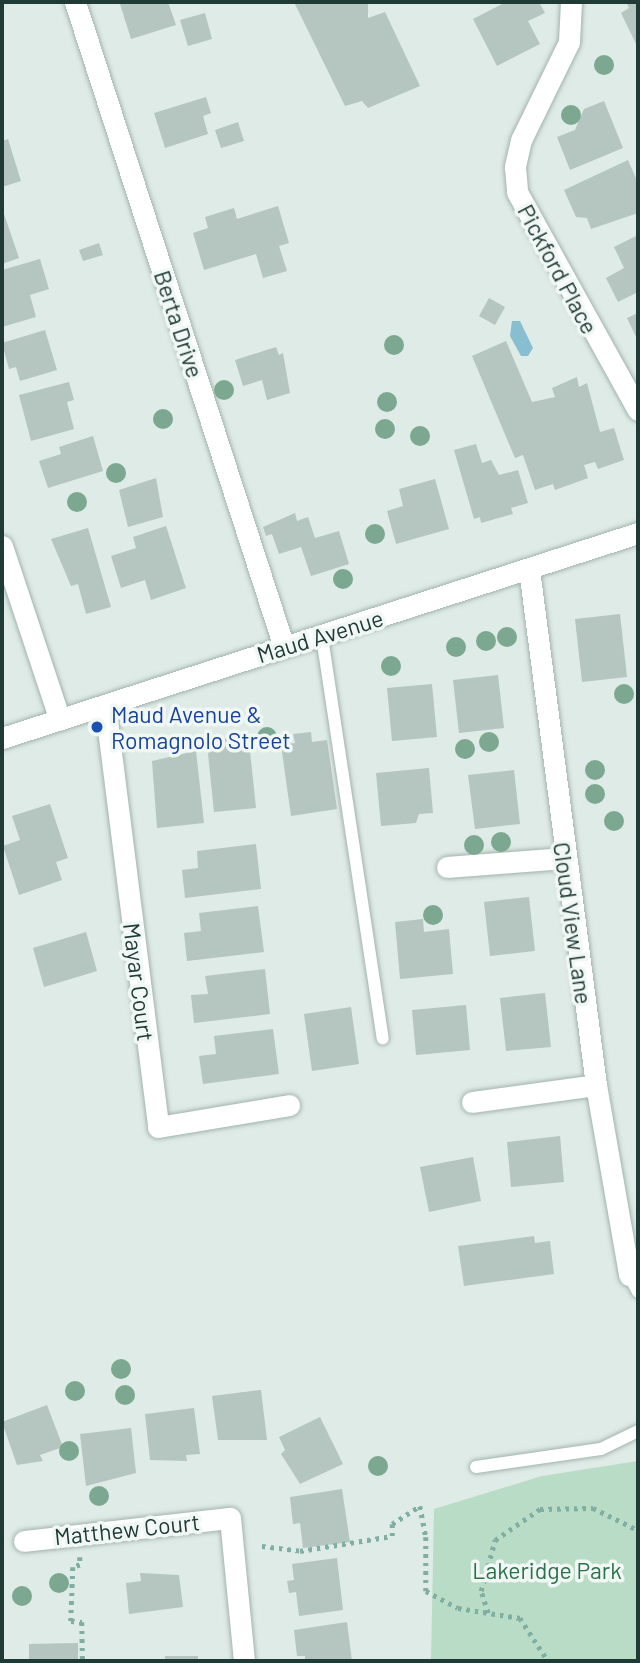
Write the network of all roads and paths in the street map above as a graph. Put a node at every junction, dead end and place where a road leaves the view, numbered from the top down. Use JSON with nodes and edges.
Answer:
{"nodes":[{"id":1,"x":75,"y":2,"type":"edge"},
{"id":2,"x":571,"y":2,"type":"edge"},
{"id":3,"x":638,"y":410,"type":"edge"},
{"id":4,"x":638,"y":533,"type":"edge"},
{"id":5,"x":2,"y":546,"type":"edge"},
{"id":6,"x":529,"y":569,"type":"junction"},
{"id":7,"x":321,"y":637,"type":"junction"},
{"id":8,"x":284,"y":647,"type":"junction"},
{"id":9,"x":105,"y":705,"type":"junction"},
{"id":10,"x":60,"y":720,"type":"junction"},
{"id":11,"x":2,"y":738,"type":"edge"},
{"id":12,"x":564,"y":858,"type":"junction"},
{"id":13,"x":447,"y":867,"type":"dead end"},
{"id":14,"x":383,"y":1038,"type":"dead end"},
{"id":15,"x":596,"y":1084,"type":"junction"},
{"id":16,"x":471,"y":1102,"type":"dead end"},
{"id":17,"x":289,"y":1105,"type":"dead end"},
{"id":18,"x":634,"y":1284,"type":"edge"},
{"id":19,"x":638,"y":1431,"type":"edge"},
{"id":20,"x":476,"y":1467,"type":"dead end"},
{"id":21,"x":638,"y":1530,"type":"edge"},
{"id":22,"x":24,"y":1541,"type":"dead end"},
{"id":23,"x":262,"y":1546,"type":"dead end"},
{"id":24,"x":79,"y":1557,"type":"dead end"},
{"id":25,"x":488,"y":1613,"type":"junction"},
{"id":26,"x":83,"y":1661,"type":"edge"},
{"id":27,"x":244,"y":1661,"type":"edge"},
{"id":28,"x":548,"y":1661,"type":"edge"}],
"edges":[{"from":1,"to":8,"type":"street","name":"Berta Drive"},
{"from":2,"to":3,"type":"street","name":"Pickford Place"},
{"from":4,"to":6,"type":"street","name":"Maud Avenue"},
{"from":5,"to":10,"type":"street"},
{"from":6,"to":7,"type":"street","name":"Maud Avenue"},
{"from":6,"to":12,"type":"street","name":"Cloud View Lane"},
{"from":7,"to":8,"type":"street","name":"Maud Avenue"},
{"from":7,"to":14,"type":"lane"},
{"from":8,"to":9,"type":"street","name":"Maud Avenue"},
{"from":9,"to":10,"type":"street","name":"Maud Avenue"},
{"from":9,"to":17,"type":"street","name":"Mayar Court"},
{"from":10,"to":11,"type":"street","name":"Maud Avenue"},
{"from":12,"to":13,"type":"street"},
{"from":12,"to":15,"type":"street","name":"Cloud View Lane"},
{"from":15,"to":16,"type":"street"},
{"from":15,"to":18,"type":"street","name":"Cloud View Lane"},
{"from":19,"to":20,"type":"lane"},
{"from":21,"to":25,"type":"path"},
{"from":22,"to":27,"type":"street","name":"Matthew Court"},
{"from":23,"to":25,"type":"path"},
{"from":24,"to":26,"type":"path"},
{"from":25,"to":28,"type":"path"}]}
